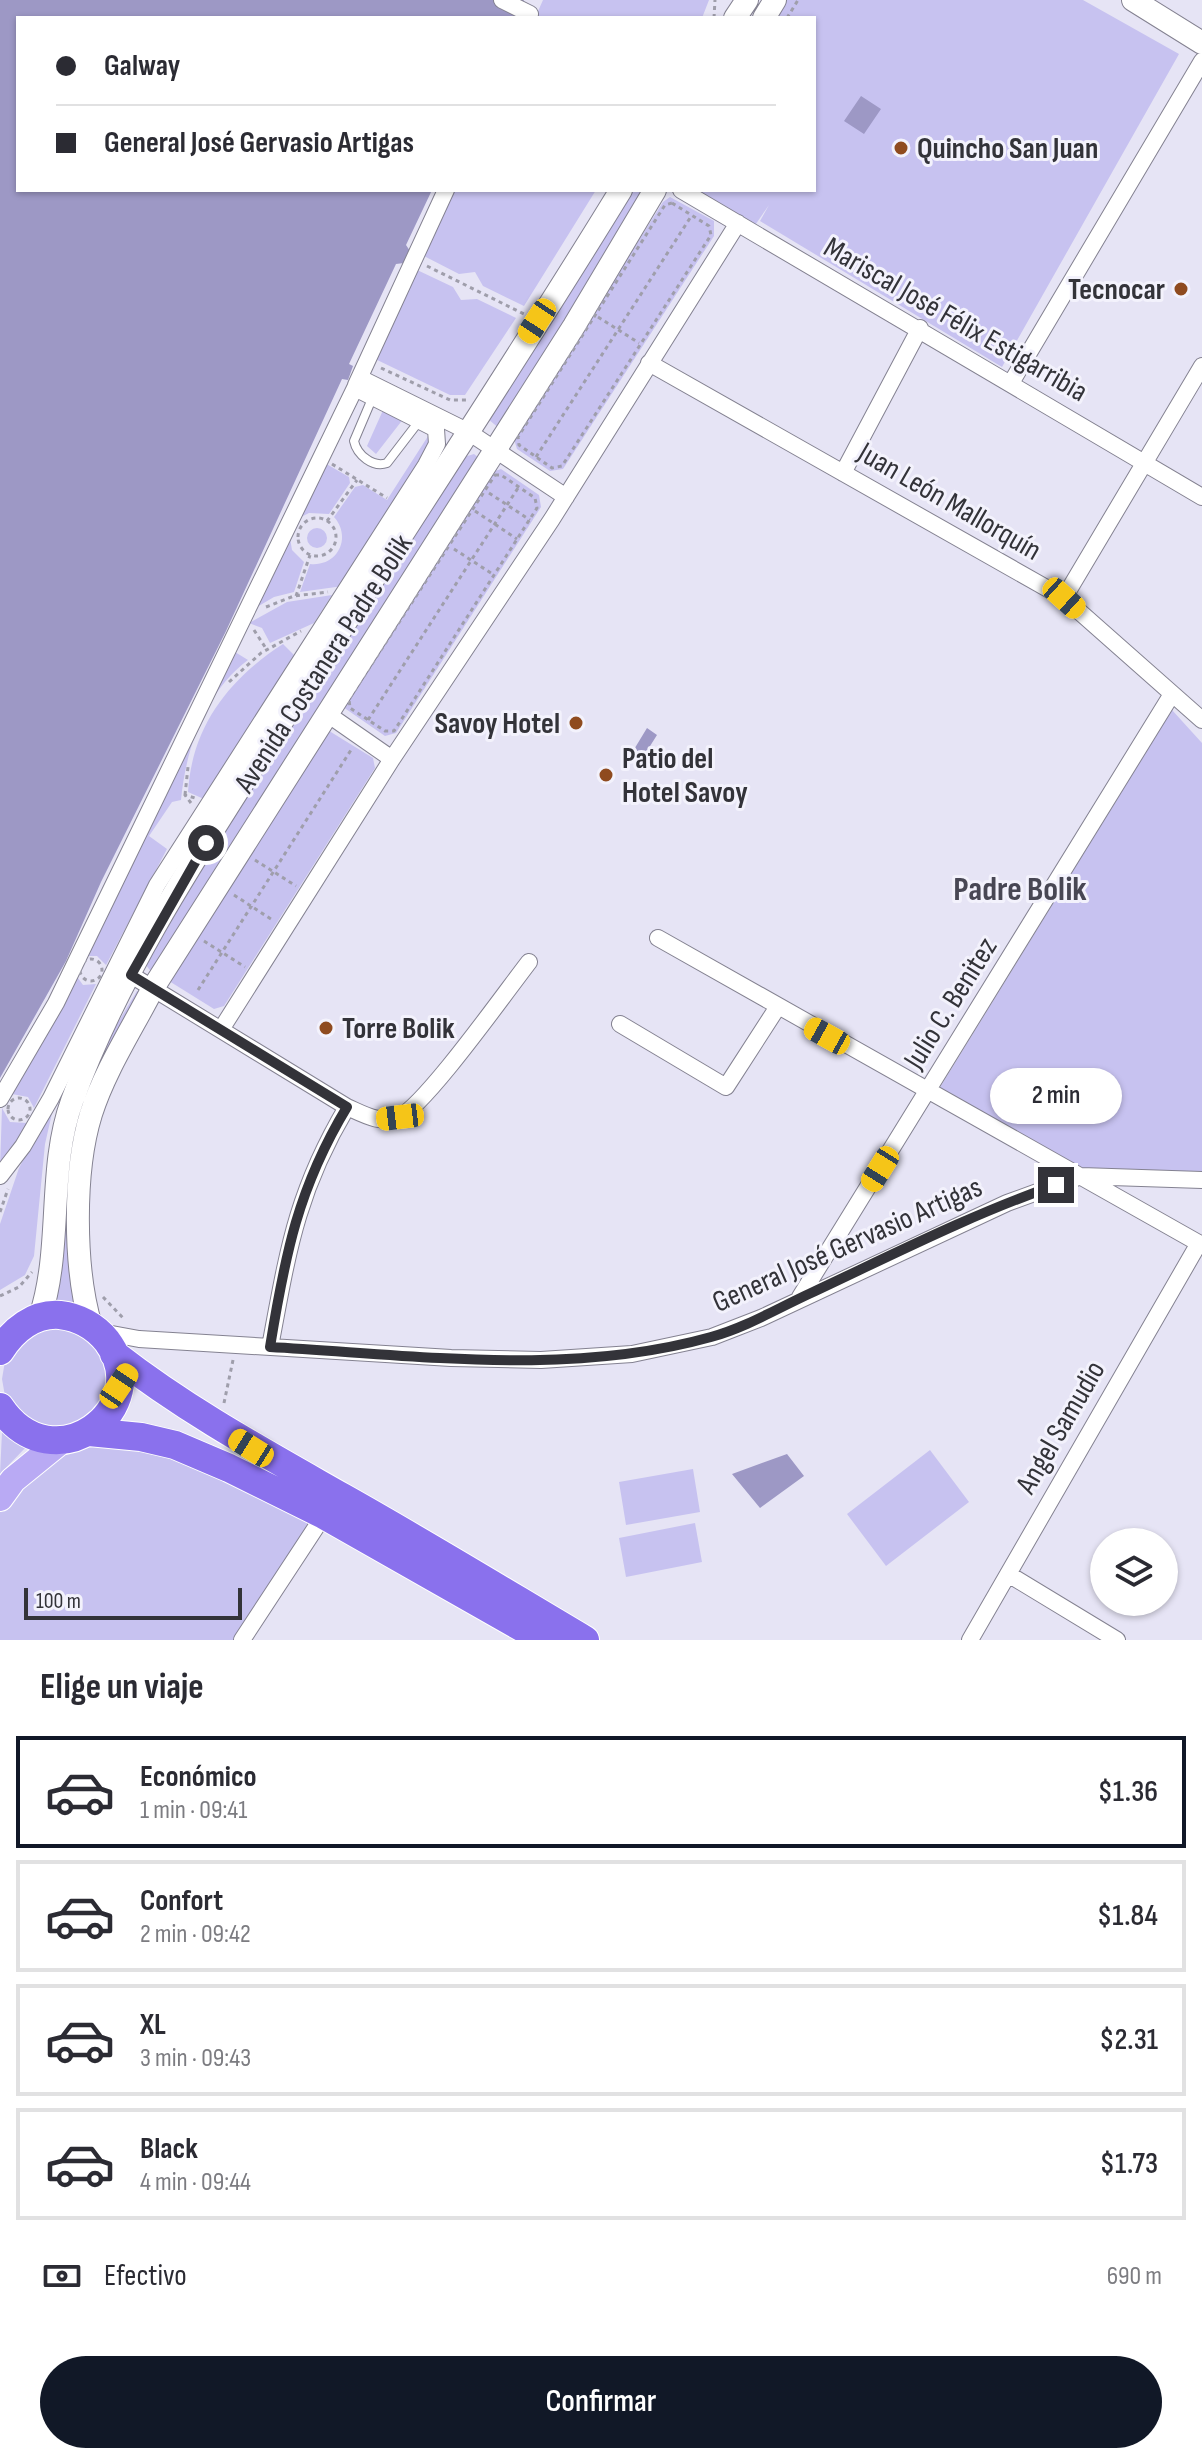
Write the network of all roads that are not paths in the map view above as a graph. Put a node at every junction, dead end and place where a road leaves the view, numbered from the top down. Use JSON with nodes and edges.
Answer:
{"nodes":[{"id":1,"x":502,"y":0,"type":"edge"},
{"id":2,"x":1133,"y":0,"type":"edge"},
{"id":3,"x":532,"y":11,"type":"edge"},
{"id":4,"x":1202,"y":43,"type":"edge"},
{"id":5,"x":1202,"y":61,"type":"edge"},
{"id":6,"x":445,"y":192,"type":"edge"},
{"id":7,"x":620,"y":192,"type":"edge"},
{"id":8,"x":654,"y":192,"type":"edge"},
{"id":9,"x":684,"y":192,"type":"edge"},
{"id":10,"x":738,"y":223,"type":"junction"},
{"id":11,"x":920,"y":328,"type":"junction"},
{"id":12,"x":649,"y":363,"type":"junction"},
{"id":13,"x":1202,"y":366,"type":"edge"},
{"id":14,"x":355,"y":380,"type":"junction"},
{"id":15,"x":1011,"y":383,"type":"junction"},
{"id":16,"x":375,"y":392,"type":"junction"},
{"id":17,"x":423,"y":416,"type":"junction"},
{"id":18,"x":467,"y":431,"type":"junction"},
{"id":19,"x":495,"y":450,"type":"junction"},
{"id":20,"x":1146,"y":463,"type":"junction"},
{"id":21,"x":843,"y":473,"type":"junction"},
{"id":22,"x":566,"y":497,"type":"junction"},
{"id":23,"x":1202,"y":497,"type":"edge"},
{"id":24,"x":1064,"y":598,"type":"junction"},
{"id":25,"x":1172,"y":694,"type":"junction"},
{"id":26,"x":326,"y":713,"type":"junction"},
{"id":27,"x":1202,"y":720,"type":"edge"},
{"id":28,"x":392,"y":759,"type":"junction"},
{"id":29,"x":658,"y":938,"type":"dead end"},
{"id":30,"x":529,"y":962,"type":"dead end"},
{"id":31,"x":131,"y":975,"type":"junction"},
{"id":32,"x":153,"y":988,"type":"junction"},
{"id":33,"x":777,"y":1008,"type":"junction"},
{"id":34,"x":620,"y":1024,"type":"dead end"},
{"id":35,"x":222,"y":1028,"type":"junction"},
{"id":36,"x":928,"y":1092,"type":"junction"},
{"id":37,"x":5,"y":1100,"type":"edge"},
{"id":38,"x":347,"y":1107,"type":"junction"},
{"id":39,"x":0,"y":1176,"type":"edge"},
{"id":40,"x":1081,"y":1176,"type":"junction"},
{"id":41,"x":1202,"y":1180,"type":"edge"},
{"id":42,"x":1200,"y":1244,"type":"edge"},
{"id":43,"x":799,"y":1298,"type":"junction"},
{"id":44,"x":22,"y":1320,"type":"edge"},
{"id":45,"x":160,"y":1341,"type":"junction"},
{"id":46,"x":270,"y":1347,"type":"junction"},
{"id":47,"x":0,"y":1351,"type":"edge"},
{"id":48,"x":111,"y":1353,"type":"junction"},
{"id":49,"x":0,"y":1408,"type":"edge"},
{"id":50,"x":89,"y":1432,"type":"junction"},
{"id":51,"x":61,"y":1441,"type":"junction"},
{"id":52,"x":0,"y":1498,"type":"edge"},
{"id":53,"x":324,"y":1515,"type":"junction"},
{"id":54,"x":1008,"y":1574,"type":"junction"},
{"id":55,"x":242,"y":1640,"type":"edge"},
{"id":56,"x":544,"y":1640,"type":"edge"},
{"id":57,"x":585,"y":1640,"type":"edge"},
{"id":58,"x":970,"y":1640,"type":"edge"},
{"id":59,"x":1117,"y":1640,"type":"edge"}],
"edges":[{"from":1,"to":3,"type":"street"},
{"from":2,"to":4,"type":"main road"},
{"from":5,"to":15,"type":"street"},
{"from":6,"to":14,"type":"street"},
{"from":7,"to":18,"type":"main road","name":"Avenida Costanera Padre Bolik"},
{"from":8,"to":19,"type":"main road","name":"Avenida Costanera Padre Bolik"},
{"from":9,"to":10,"type":"street","name":"Mariscal José Félix Estigarribia"},
{"from":10,"to":11,"type":"street","name":"Mariscal José Félix Estigarribia"},
{"from":10,"to":12,"type":"street"},
{"from":11,"to":15,"type":"street","name":"Mariscal José Félix Estigarribia"},
{"from":11,"to":21,"type":"street"},
{"from":12,"to":21,"type":"street","name":"Juan León Mallorquín"},
{"from":12,"to":22,"type":"street"},
{"from":13,"to":20,"type":"street"},
{"from":14,"to":16,"type":"street"},
{"from":14,"to":37,"type":"street"},
{"from":15,"to":20,"type":"street","name":"Mariscal José Félix Estigarribia"},
{"from":16,"to":17,"type":"street"},
{"from":16,"to":17,"type":"lane"},
{"from":17,"to":18,"type":"street"},
{"from":17,"to":39,"type":"street"},
{"from":18,"to":19,"type":"street"},
{"from":18,"to":31,"type":"main road","name":"Avenida Costanera Padre Bolik"},
{"from":19,"to":22,"type":"street"},
{"from":19,"to":26,"type":"main road","name":"Avenida Costanera Padre Bolik"},
{"from":20,"to":23,"type":"street","name":"Mariscal José Félix Estigarribia"},
{"from":20,"to":24,"type":"street"},
{"from":21,"to":24,"type":"street","name":"Juan León Mallorquín"},
{"from":22,"to":28,"type":"street"},
{"from":24,"to":25,"type":"street","name":"Juan León Mallorquín"},
{"from":25,"to":27,"type":"street","name":"Juan León Mallorquín"},
{"from":25,"to":36,"type":"street","name":"Julio C. Benitez"},
{"from":26,"to":28,"type":"street"},
{"from":26,"to":32,"type":"main road","name":"Avenida Costanera Padre Bolik"},
{"from":28,"to":35,"type":"street"},
{"from":29,"to":33,"type":"street"},
{"from":30,"to":38,"type":"street"},
{"from":31,"to":32,"type":"street"},
{"from":31,"to":44,"type":"main road","name":"Avenida Costanera Padre Bolik"},
{"from":32,"to":35,"type":"street"},
{"from":32,"to":48,"type":"main road","name":"Avenida Costanera Padre Bolik"},
{"from":33,"to":34,"type":"street"},
{"from":33,"to":36,"type":"street"},
{"from":35,"to":38,"type":"street"},
{"from":36,"to":40,"type":"street"},
{"from":36,"to":43,"type":"street","name":"Julio C. Benitez"},
{"from":38,"to":46,"type":"street"},
{"from":40,"to":41,"type":"street"},
{"from":40,"to":42,"type":"street"},
{"from":40,"to":43,"type":"street","name":"General José Gervasio Artigas"},
{"from":42,"to":54,"type":"street","name":"Angel Samudio"},
{"from":43,"to":46,"type":"street","name":"General José Gervasio Artigas"},
{"from":44,"to":47,"type":"highway"},
{"from":44,"to":48,"type":"highway"},
{"from":45,"to":46,"type":"street","name":"General José Gervasio Artigas"},
{"from":45,"to":48,"type":"street"},
{"from":45,"to":48,"type":"street","name":"General José Gervasio Artigas"},
{"from":48,"to":50,"type":"highway"},
{"from":48,"to":57,"type":"highway"},
{"from":49,"to":51,"type":"highway"},
{"from":50,"to":51,"type":"highway"},
{"from":50,"to":53,"type":"highway"},
{"from":51,"to":52,"type":"main road"},
{"from":53,"to":55,"type":"street"},
{"from":53,"to":56,"type":"highway"},
{"from":54,"to":58,"type":"street","name":"Angel Samudio"},
{"from":54,"to":59,"type":"street"}]}
